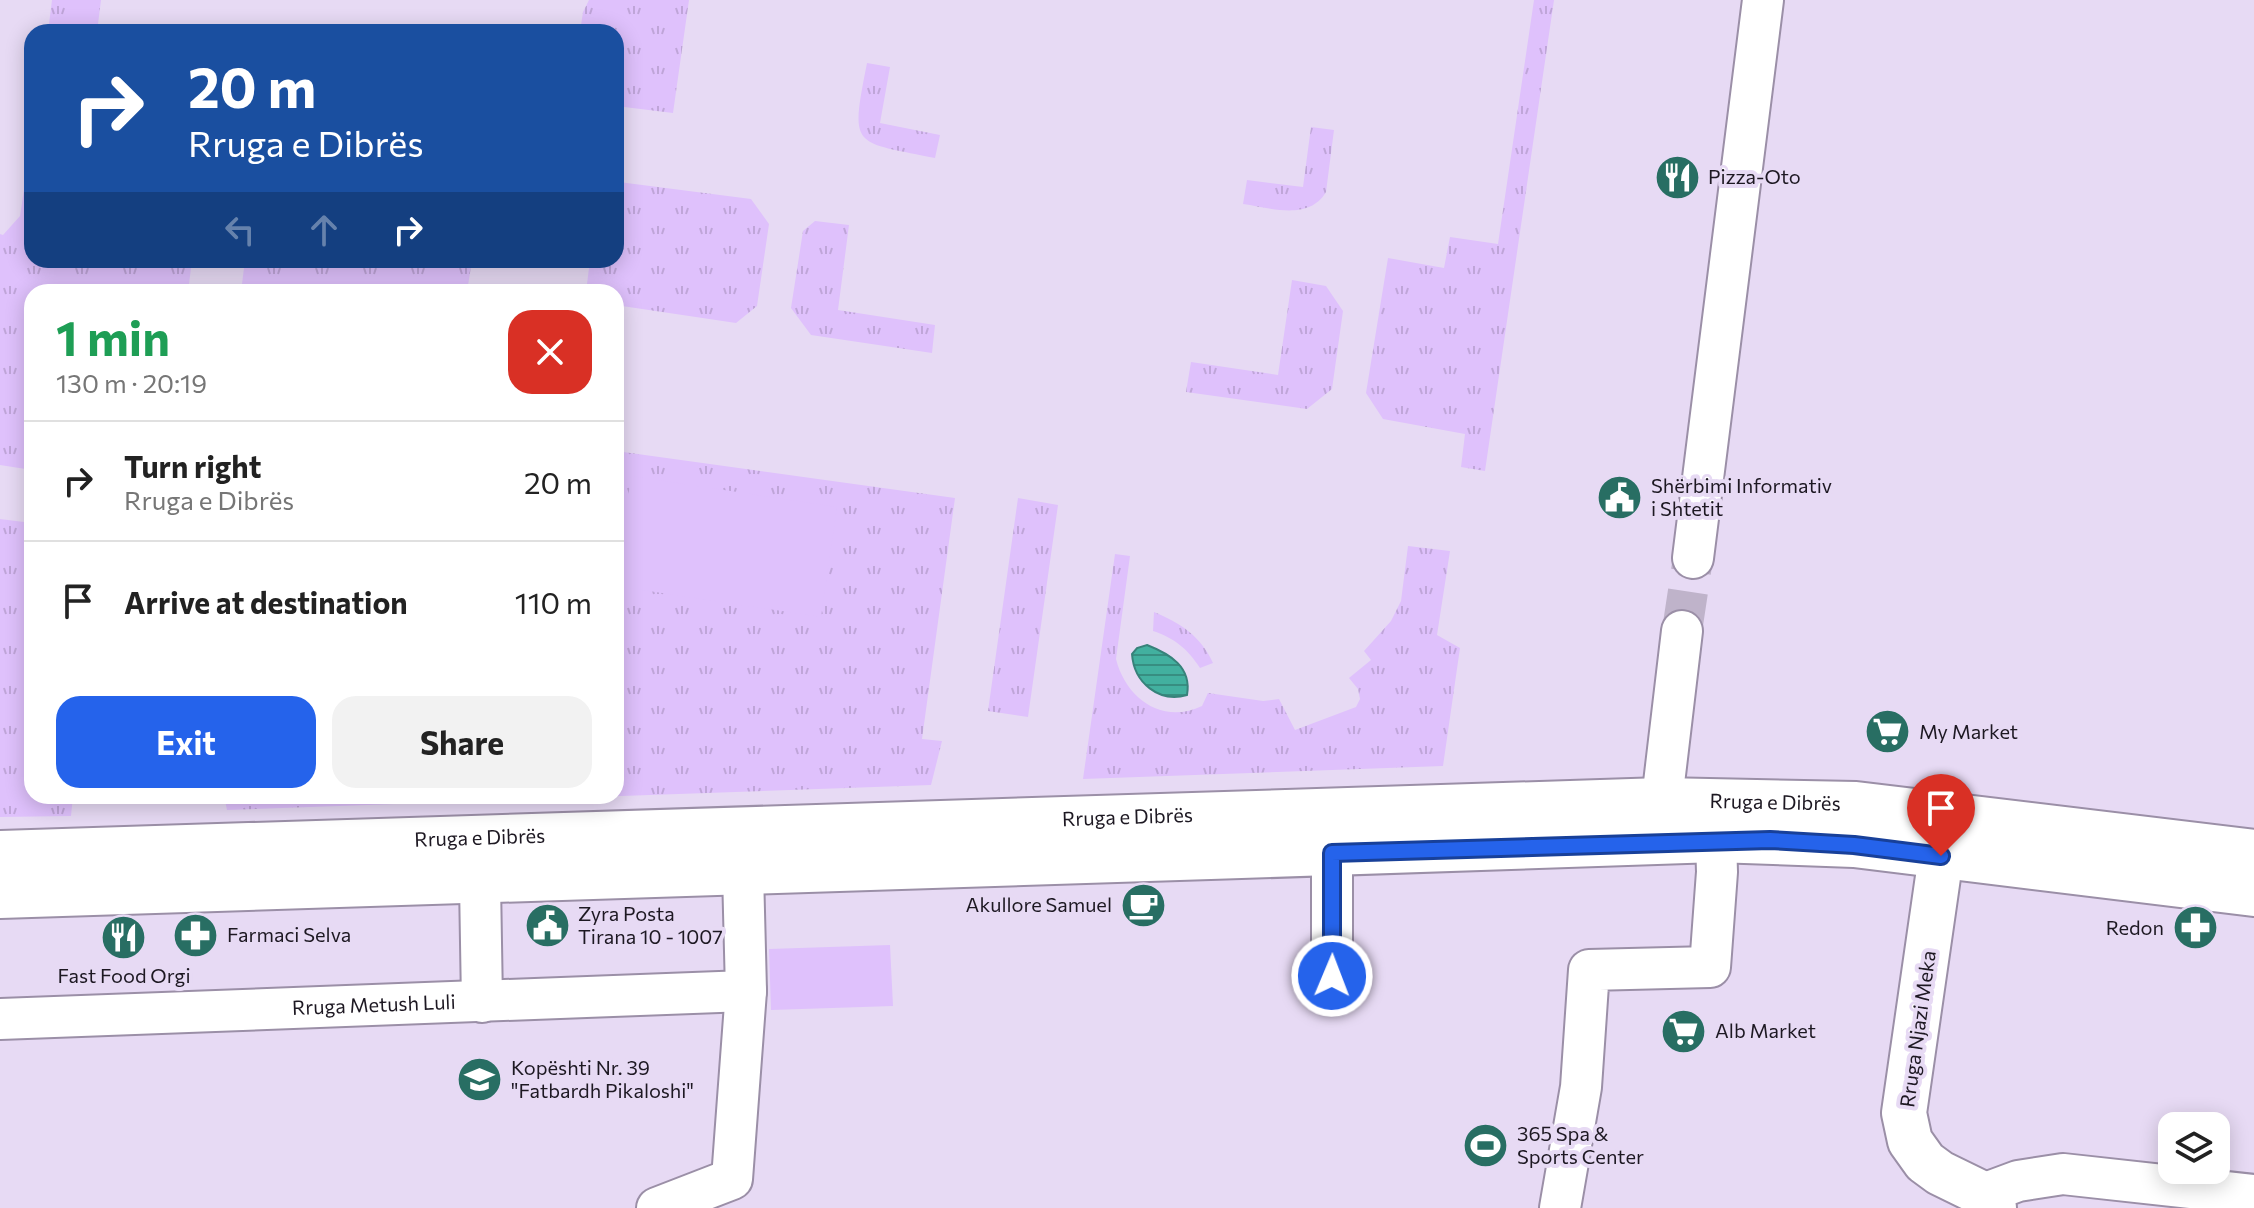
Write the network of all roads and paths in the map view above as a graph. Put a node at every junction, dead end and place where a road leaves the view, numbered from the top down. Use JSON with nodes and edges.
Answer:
{"nodes":[{"id":1,"x":1763,"y":0,"type":"edge"},
{"id":2,"x":1693,"y":558,"type":"tunnel mouth"},
{"id":3,"x":1682,"y":631,"type":"tunnel mouth"},
{"id":4,"x":1662,"y":800,"type":"junction"},
{"id":5,"x":1716,"y":840,"type":"junction"},
{"id":6,"x":2254,"y":852,"type":"edge"},
{"id":7,"x":0,"y":853,"type":"edge"},
{"id":8,"x":1332,"y":853,"type":"junction"},
{"id":9,"x":1941,"y":856,"type":"junction"},
{"id":10,"x":743,"y":872,"type":"junction"},
{"id":11,"x":480,"y":883,"type":"junction"},
{"id":12,"x":2254,"y":894,"type":"edge"},
{"id":13,"x":0,"y":896,"type":"edge"},
{"id":14,"x":1332,"y":976,"type":"dead end"},
{"id":15,"x":746,"y":991,"type":"junction"},
{"id":16,"x":482,"y":1002,"type":"junction"},
{"id":17,"x":0,"y":1019,"type":"edge"},
{"id":18,"x":2254,"y":1195,"type":"edge"},
{"id":19,"x":1988,"y":1201,"type":"edge"},
{"id":20,"x":657,"y":1208,"type":"edge"},
{"id":21,"x":1560,"y":1208,"type":"edge"}],
"edges":[{"from":1,"to":2,"type":"street"},
{"from":3,"to":4,"type":"street"},
{"from":4,"to":6,"type":"main road","name":"Rruga e Dibrës"},
{"from":4,"to":7,"type":"main road","name":"Rruga e Dibrës"},
{"from":5,"to":8,"type":"main road","name":"Rruga e Dibrës"},
{"from":5,"to":9,"type":"main road","name":"Rruga e Dibrës"},
{"from":5,"to":21,"type":"street"},
{"from":8,"to":10,"type":"main road","name":"Rruga e Dibrës"},
{"from":8,"to":14,"type":"street"},
{"from":9,"to":12,"type":"main road","name":"Rruga e Dibrës"},
{"from":9,"to":19,"type":"main road","name":"Rruga Njazi Meka"},
{"from":10,"to":11,"type":"main road","name":"Rruga e Dibrës"},
{"from":10,"to":15,"type":"street"},
{"from":11,"to":13,"type":"main road","name":"Rruga e Dibrës"},
{"from":11,"to":16,"type":"street"},
{"from":15,"to":16,"type":"street","name":"Rruga Metush Luli"},
{"from":15,"to":20,"type":"street"},
{"from":16,"to":17,"type":"street","name":"Rruga Metush Luli"},
{"from":18,"to":19,"type":"street"}]}
